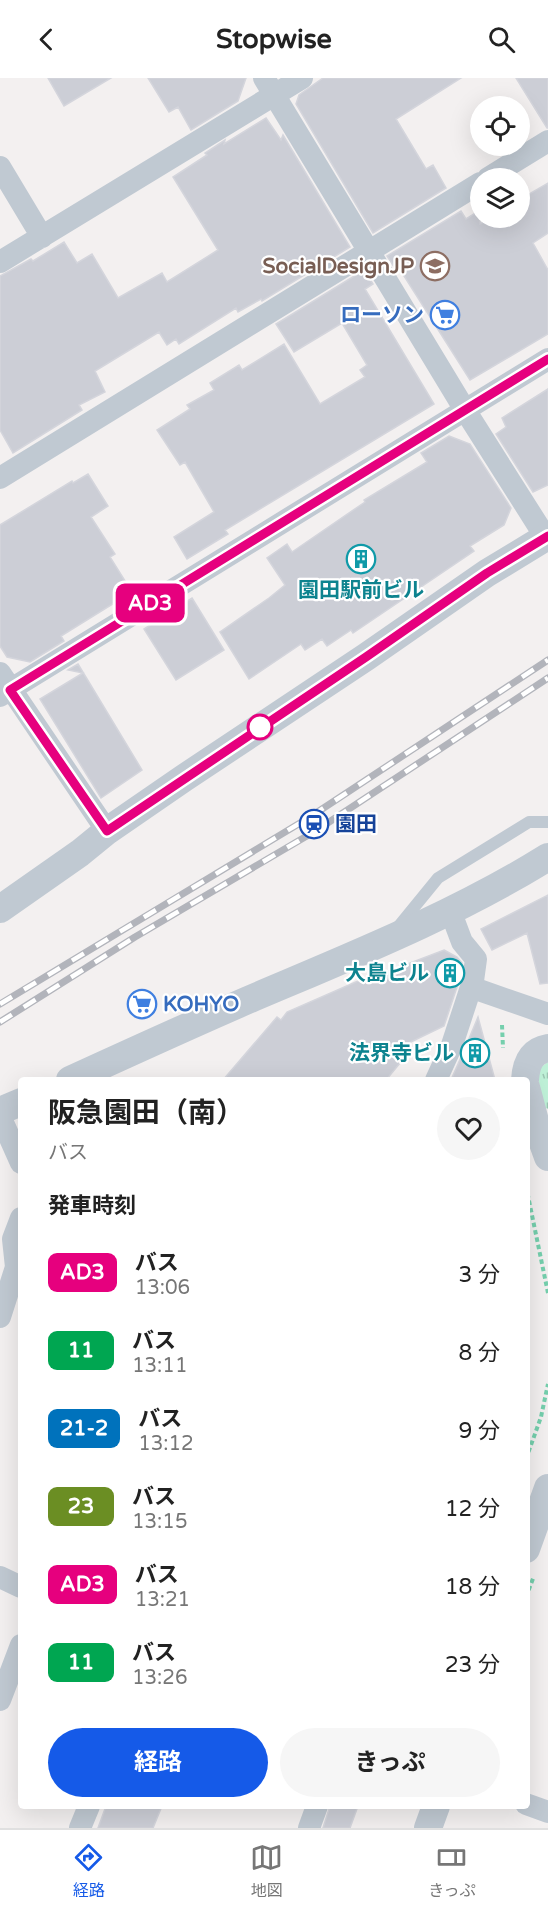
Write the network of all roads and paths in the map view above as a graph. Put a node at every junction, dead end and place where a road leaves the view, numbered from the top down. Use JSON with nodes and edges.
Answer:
{"nodes":[{"id":1,"x":302,"y":78,"type":"edge"},
{"id":2,"x":269,"y":87,"type":"edge"},
{"id":3,"x":548,"y":141,"type":"edge"},
{"id":4,"x":0,"y":167,"type":"edge"},
{"id":5,"x":504,"y":168,"type":"edge"},
{"id":6,"x":470,"y":189,"type":"edge"},
{"id":7,"x":42,"y":237,"type":"junction"},
{"id":8,"x":370,"y":252,"type":"junction"},
{"id":9,"x":0,"y":262,"type":"edge"},
{"id":10,"x":548,"y":359,"type":"edge"},
{"id":11,"x":465,"y":410,"type":"junction"},
{"id":12,"x":0,"y":478,"type":"edge"},
{"id":13,"x":547,"y":537,"type":"edge"},
{"id":14,"x":3,"y":686,"type":"edge"},
{"id":15,"x":548,"y":822,"type":"edge"},
{"id":16,"x":107,"y":831,"type":"junction"},
{"id":17,"x":547,"y":859,"type":"edge"},
{"id":18,"x":0,"y":909,"type":"edge"},
{"id":19,"x":450,"y":910,"type":"junction"},
{"id":20,"x":388,"y":939,"type":"junction"},
{"id":21,"x":473,"y":981,"type":"junction"},
{"id":22,"x":500,"y":998,"type":"junction"},
{"id":23,"x":548,"y":1014,"type":"edge"},
{"id":24,"x":548,"y":1048,"type":"edge"},
{"id":25,"x":504,"y":1055,"type":"dead end"},
{"id":26,"x":76,"y":1077,"type":"edge"},
{"id":27,"x":437,"y":1077,"type":"edge"},
{"id":28,"x":526,"y":1077,"type":"edge"},
{"id":29,"x":530,"y":1102,"type":"edge"},
{"id":30,"x":18,"y":1104,"type":"edge"},
{"id":31,"x":0,"y":1113,"type":"edge"},
{"id":32,"x":18,"y":1156,"type":"edge"},
{"id":33,"x":548,"y":1157,"type":"edge"},
{"id":34,"x":530,"y":1205,"type":"edge"},
{"id":35,"x":18,"y":1226,"type":"edge"},
{"id":36,"x":12,"y":1266,"type":"edge"},
{"id":37,"x":548,"y":1293,"type":"edge"},
{"id":38,"x":0,"y":1317,"type":"edge"},
{"id":39,"x":548,"y":1384,"type":"edge"},
{"id":40,"x":530,"y":1448,"type":"edge"},
{"id":41,"x":546,"y":1503,"type":"edge"},
{"id":42,"x":530,"y":1540,"type":"edge"},
{"id":43,"x":0,"y":1577,"type":"edge"},
{"id":44,"x":18,"y":1586,"type":"edge"},
{"id":45,"x":18,"y":1653,"type":"edge"},
{"id":46,"x":0,"y":1700,"type":"edge"},
{"id":47,"x":530,"y":1805,"type":"edge"},
{"id":48,"x":88,"y":1809,"type":"edge"},
{"id":49,"x":316,"y":1809,"type":"edge"},
{"id":50,"x":435,"y":1809,"type":"edge"},
{"id":51,"x":548,"y":1812,"type":"edge"},
{"id":52,"x":80,"y":1828,"type":"edge"},
{"id":53,"x":309,"y":1828,"type":"edge"},
{"id":54,"x":428,"y":1828,"type":"edge"}],
"edges":[{"from":1,"to":2,"type":"street"},
{"from":2,"to":7,"type":"street"},
{"from":2,"to":8,"type":"street"},
{"from":3,"to":5,"type":"street"},
{"from":4,"to":7,"type":"street"},
{"from":6,"to":8,"type":"street"},
{"from":7,"to":9,"type":"street"},
{"from":8,"to":11,"type":"street"},
{"from":8,"to":12,"type":"street"},
{"from":10,"to":11,"type":"street"},
{"from":11,"to":13,"type":"street"},
{"from":11,"to":14,"type":"street"},
{"from":13,"to":16,"type":"street"},
{"from":14,"to":16,"type":"street"},
{"from":15,"to":20,"type":"lane"},
{"from":16,"to":18,"type":"street"},
{"from":17,"to":19,"type":"street"},
{"from":19,"to":20,"type":"street"},
{"from":19,"to":21,"type":"street"},
{"from":20,"to":26,"type":"street"},
{"from":21,"to":22,"type":"street"},
{"from":21,"to":27,"type":"street"},
{"from":22,"to":23,"type":"street"},
{"from":22,"to":25,"type":"path"},
{"from":24,"to":28,"type":"street"},
{"from":29,"to":33,"type":"street"},
{"from":30,"to":31,"type":"street"},
{"from":31,"to":32,"type":"street"},
{"from":34,"to":37,"type":"path"},
{"from":35,"to":36,"type":"street"},
{"from":36,"to":38,"type":"street"},
{"from":39,"to":40,"type":"path"},
{"from":41,"to":42,"type":"street"},
{"from":43,"to":44,"type":"street"},
{"from":45,"to":46,"type":"street"},
{"from":47,"to":51,"type":"street"},
{"from":48,"to":52,"type":"street"},
{"from":49,"to":53,"type":"street"},
{"from":50,"to":54,"type":"street"}]}
